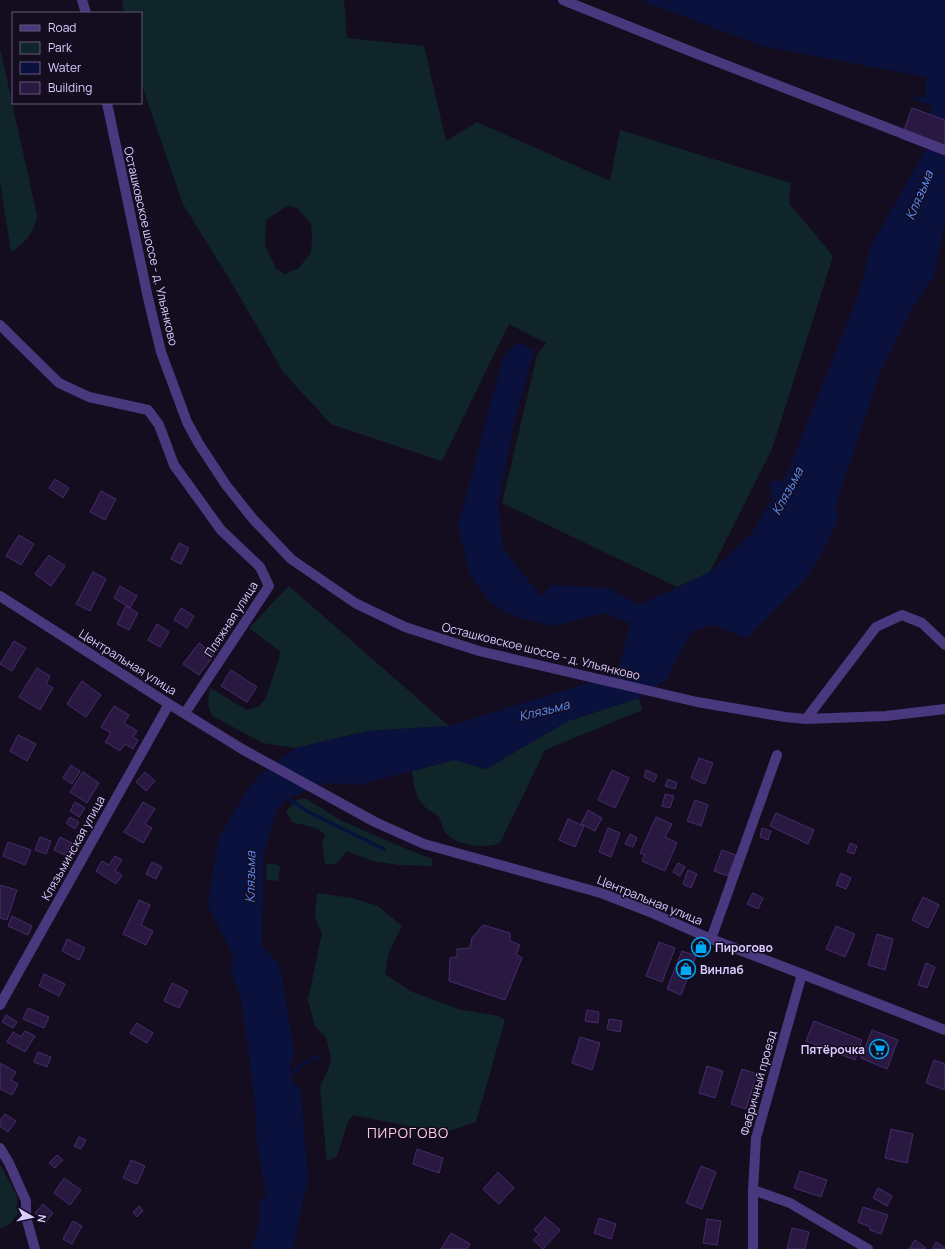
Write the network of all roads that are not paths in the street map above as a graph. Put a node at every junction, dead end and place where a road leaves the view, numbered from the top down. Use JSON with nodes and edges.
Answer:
{"nodes":[{"id":1,"x":82,"y":0,"type":"edge"},
{"id":2,"x":562,"y":0,"type":"edge"},
{"id":3,"x":86,"y":12,"type":"edge"},
{"id":4,"x":107,"y":104,"type":"edge"},
{"id":5,"x":945,"y":150,"type":"edge"},
{"id":6,"x":0,"y":325,"type":"edge"},
{"id":7,"x":0,"y":596,"type":"edge"},
{"id":8,"x":945,"y":645,"type":"edge"},
{"id":9,"x":169,"y":704,"type":"junction"},
{"id":10,"x":945,"y":710,"type":"edge"},
{"id":11,"x":185,"y":713,"type":"junction"},
{"id":12,"x":806,"y":719,"type":"junction"},
{"id":13,"x":777,"y":755,"type":"dead end"},
{"id":14,"x":711,"y":939,"type":"junction"},
{"id":15,"x":802,"y":974,"type":"junction"},
{"id":16,"x":0,"y":1006,"type":"edge"},
{"id":17,"x":945,"y":1030,"type":"edge"},
{"id":18,"x":0,"y":1148,"type":"edge"},
{"id":19,"x":753,"y":1190,"type":"junction"},
{"id":20,"x":35,"y":1249,"type":"edge"},
{"id":21,"x":753,"y":1249,"type":"edge"},
{"id":22,"x":868,"y":1249,"type":"edge"}],
"edges":[{"from":1,"to":3,"type":"street"},
{"from":2,"to":5,"type":"street"},
{"from":4,"to":12,"type":"street","name":"Осташковское шоссе - д. Ульянково"},
{"from":6,"to":11,"type":"street","name":"Пляжная улица"},
{"from":7,"to":9,"type":"street","name":"Центральная улица"},
{"from":8,"to":12,"type":"street"},
{"from":9,"to":11,"type":"street","name":"Центральная улица"},
{"from":9,"to":16,"type":"street","name":"Клязьминская улица"},
{"from":10,"to":12,"type":"street","name":"Осташковское шоссе - д. Ульянково"},
{"from":11,"to":14,"type":"street","name":"Центральная улица"},
{"from":13,"to":14,"type":"street"},
{"from":14,"to":15,"type":"street","name":"Центральная улица"},
{"from":15,"to":17,"type":"street","name":"Центральная улица"},
{"from":15,"to":19,"type":"street","name":"Фабричный проезд"},
{"from":18,"to":20,"type":"street"},
{"from":19,"to":21,"type":"street","name":"Фабричный проезд"},
{"from":19,"to":22,"type":"street"}]}
